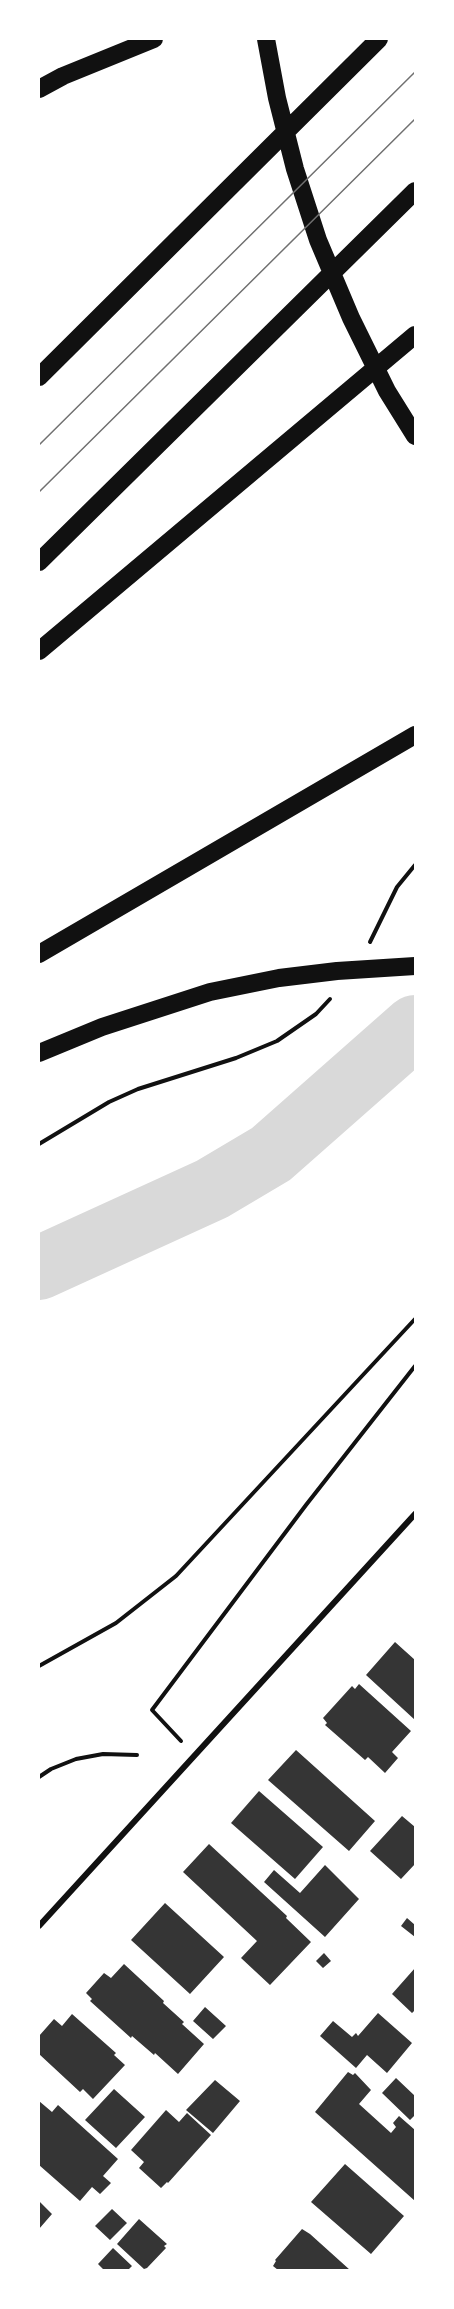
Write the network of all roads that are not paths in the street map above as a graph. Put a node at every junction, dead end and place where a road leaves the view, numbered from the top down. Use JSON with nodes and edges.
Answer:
{"nodes":[{"id":1,"x":154,"y":39,"type":"edge"},
{"id":2,"x":266,"y":39,"type":"edge"},
{"id":3,"x":379,"y":39,"type":"edge"},
{"id":4,"x":39,"y":89,"type":"edge"},
{"id":5,"x":415,"y":191,"type":"edge"},
{"id":6,"x":415,"y":335,"type":"edge"},
{"id":7,"x":39,"y":377,"type":"edge"},
{"id":8,"x":415,"y":436,"type":"edge"},
{"id":9,"x":39,"y":562,"type":"edge"},
{"id":10,"x":39,"y":651,"type":"edge"},
{"id":11,"x":415,"y":735,"type":"edge"},
{"id":12,"x":39,"y":954,"type":"edge"},
{"id":13,"x":415,"y":966,"type":"edge"},
{"id":14,"x":39,"y":1053,"type":"edge"},
{"id":15,"x":415,"y":1514,"type":"edge"},
{"id":16,"x":39,"y":1926,"type":"edge"}],
"edges":[{"from":1,"to":4,"type":"highway"},
{"from":2,"to":8,"type":"highway"},
{"from":3,"to":7,"type":"highway"},
{"from":5,"to":9,"type":"highway"},
{"from":6,"to":10,"type":"highway"},
{"from":11,"to":12,"type":"highway"},
{"from":13,"to":14,"type":"highway"},
{"from":15,"to":16,"type":"street"}]}
